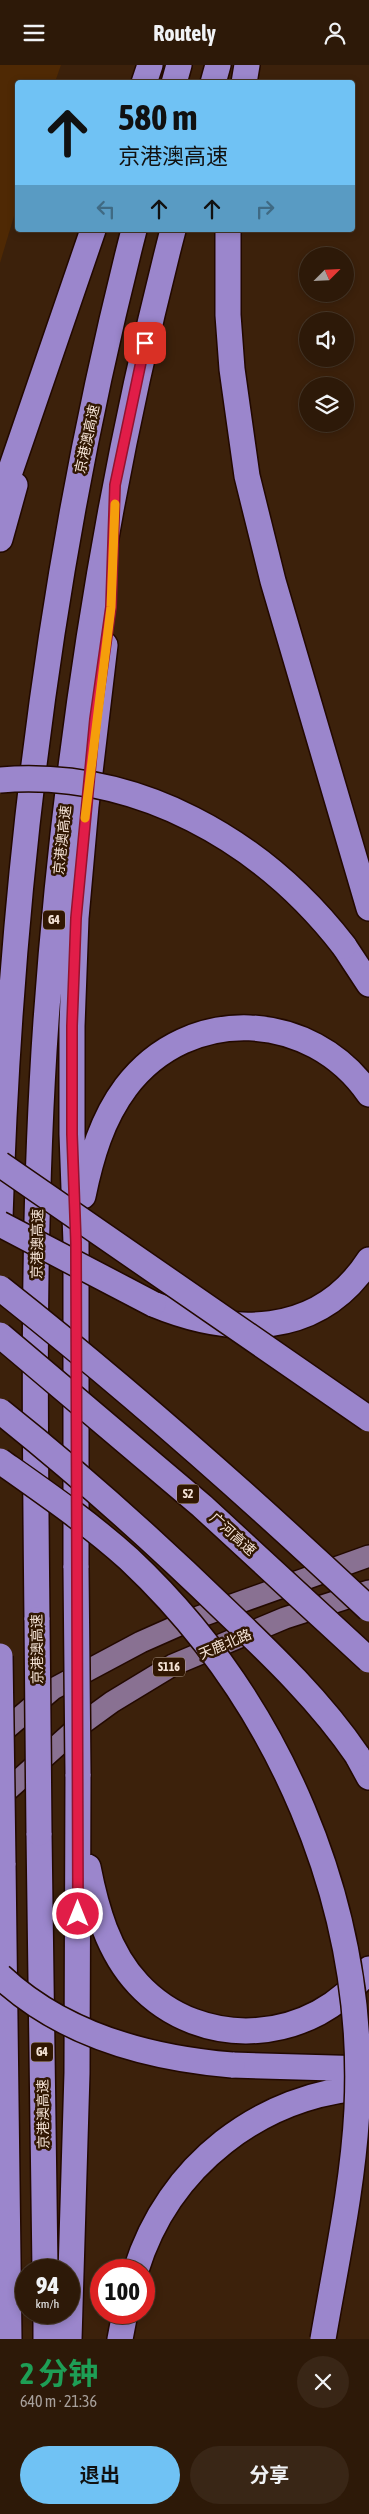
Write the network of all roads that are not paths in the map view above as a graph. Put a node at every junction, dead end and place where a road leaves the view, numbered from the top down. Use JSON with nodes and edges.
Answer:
{"nodes":[{"id":1,"x":150,"y":65,"type":"edge"},
{"id":2,"x":179,"y":65,"type":"edge"},
{"id":3,"x":218,"y":65,"type":"edge"},
{"id":4,"x":247,"y":65,"type":"edge"},
{"id":5,"x":145,"y":80,"type":"edge"},
{"id":6,"x":175,"y":80,"type":"edge"},
{"id":7,"x":214,"y":80,"type":"edge"},
{"id":8,"x":244,"y":80,"type":"edge"},
{"id":9,"x":92,"y":232,"type":"edge"},
{"id":10,"x":134,"y":232,"type":"edge"},
{"id":11,"x":173,"y":232,"type":"edge"},
{"id":12,"x":228,"y":232,"type":"edge"},
{"id":13,"x":50,"y":355,"type":"junction"},
{"id":14,"x":115,"y":485,"type":"junction"},
{"id":15,"x":0,"y":501,"type":"edge"},
{"id":16,"x":0,"y":539,"type":"edge"},
{"id":17,"x":0,"y":780,"type":"edge"},
{"id":18,"x":368,"y":906,"type":"edge"},
{"id":19,"x":369,"y":984,"type":"edge"},
{"id":20,"x":369,"y":1095,"type":"edge"},
{"id":21,"x":0,"y":1164,"type":"edge"},
{"id":22,"x":0,"y":1218,"type":"edge"},
{"id":23,"x":0,"y":1224,"type":"edge"},
{"id":24,"x":76,"y":1243,"type":"junction"},
{"id":25,"x":369,"y":1260,"type":"edge"},
{"id":26,"x":0,"y":1288,"type":"edge"},
{"id":27,"x":0,"y":1335,"type":"edge"},
{"id":28,"x":0,"y":1411,"type":"edge"},
{"id":29,"x":369,"y":1419,"type":"edge"},
{"id":30,"x":0,"y":1461,"type":"edge"},
{"id":31,"x":369,"y":1556,"type":"edge"},
{"id":32,"x":369,"y":1591,"type":"edge"},
{"id":33,"x":369,"y":1609,"type":"edge"},
{"id":34,"x":0,"y":1656,"type":"edge"},
{"id":35,"x":369,"y":1660,"type":"edge"},
{"id":36,"x":0,"y":1734,"type":"edge"},
{"id":37,"x":369,"y":1777,"type":"edge"},
{"id":38,"x":0,"y":1797,"type":"edge"},
{"id":39,"x":80,"y":1815,"type":"junction"},
{"id":40,"x":369,"y":1969,"type":"edge"},
{"id":41,"x":0,"y":1976,"type":"edge"},
{"id":42,"x":369,"y":2069,"type":"edge"},
{"id":43,"x":369,"y":2087,"type":"edge"},
{"id":44,"x":45,"y":2259,"type":"edge"},
{"id":45,"x":140,"y":2259,"type":"edge"},
{"id":46,"x":46,"y":2324,"type":"edge"},
{"id":47,"x":123,"y":2324,"type":"edge"},
{"id":48,"x":9,"y":2339,"type":"edge"},
{"id":49,"x":46,"y":2339,"type":"edge"},
{"id":50,"x":69,"y":2339,"type":"edge"},
{"id":51,"x":120,"y":2339,"type":"edge"},
{"id":52,"x":323,"y":2339,"type":"edge"}],
"edges":[{"from":1,"to":5,"type":"highway"},
{"from":2,"to":6,"type":"highway"},
{"from":3,"to":7,"type":"highway"},
{"from":4,"to":8,"type":"highway"},
{"from":9,"to":13,"type":"highway"},
{"from":10,"to":22,"type":"highway","name":"京港澳高速"},
{"from":11,"to":14,"type":"highway","name":"京港澳高速","number":"G4"},
{"from":12,"to":18,"type":"highway"},
{"from":13,"to":15,"type":"highway"},
{"from":13,"to":16,"type":"highway"},
{"from":14,"to":24,"type":"highway"},
{"from":14,"to":44,"type":"highway","name":"京港澳高速","number":"G4","bridge":true},
{"from":17,"to":19,"type":"highway","bridge":true},
{"from":20,"to":24,"type":"highway"},
{"from":21,"to":29,"type":"highway","bridge":true},
{"from":23,"to":25,"type":"highway","bridge":true},
{"from":24,"to":39,"type":"highway","bridge":true},
{"from":26,"to":33,"type":"highway","bridge":true},
{"from":27,"to":35,"type":"highway","name":"广河高速","number":"S2","bridge":true},
{"from":28,"to":37,"type":"highway","bridge":true},
{"from":30,"to":52,"type":"highway","bridge":true},
{"from":31,"to":36,"type":"main road","number":"S116"},
{"from":32,"to":38,"type":"main road","name":"天鹿北路","number":"S116"},
{"from":34,"to":48,"type":"highway","bridge":true},
{"from":39,"to":40,"type":"highway"},
{"from":39,"to":50,"type":"highway"},
{"from":41,"to":42,"type":"highway","bridge":true},
{"from":43,"to":45,"type":"highway"},
{"from":46,"to":49,"type":"highway"},
{"from":47,"to":51,"type":"highway"}]}
